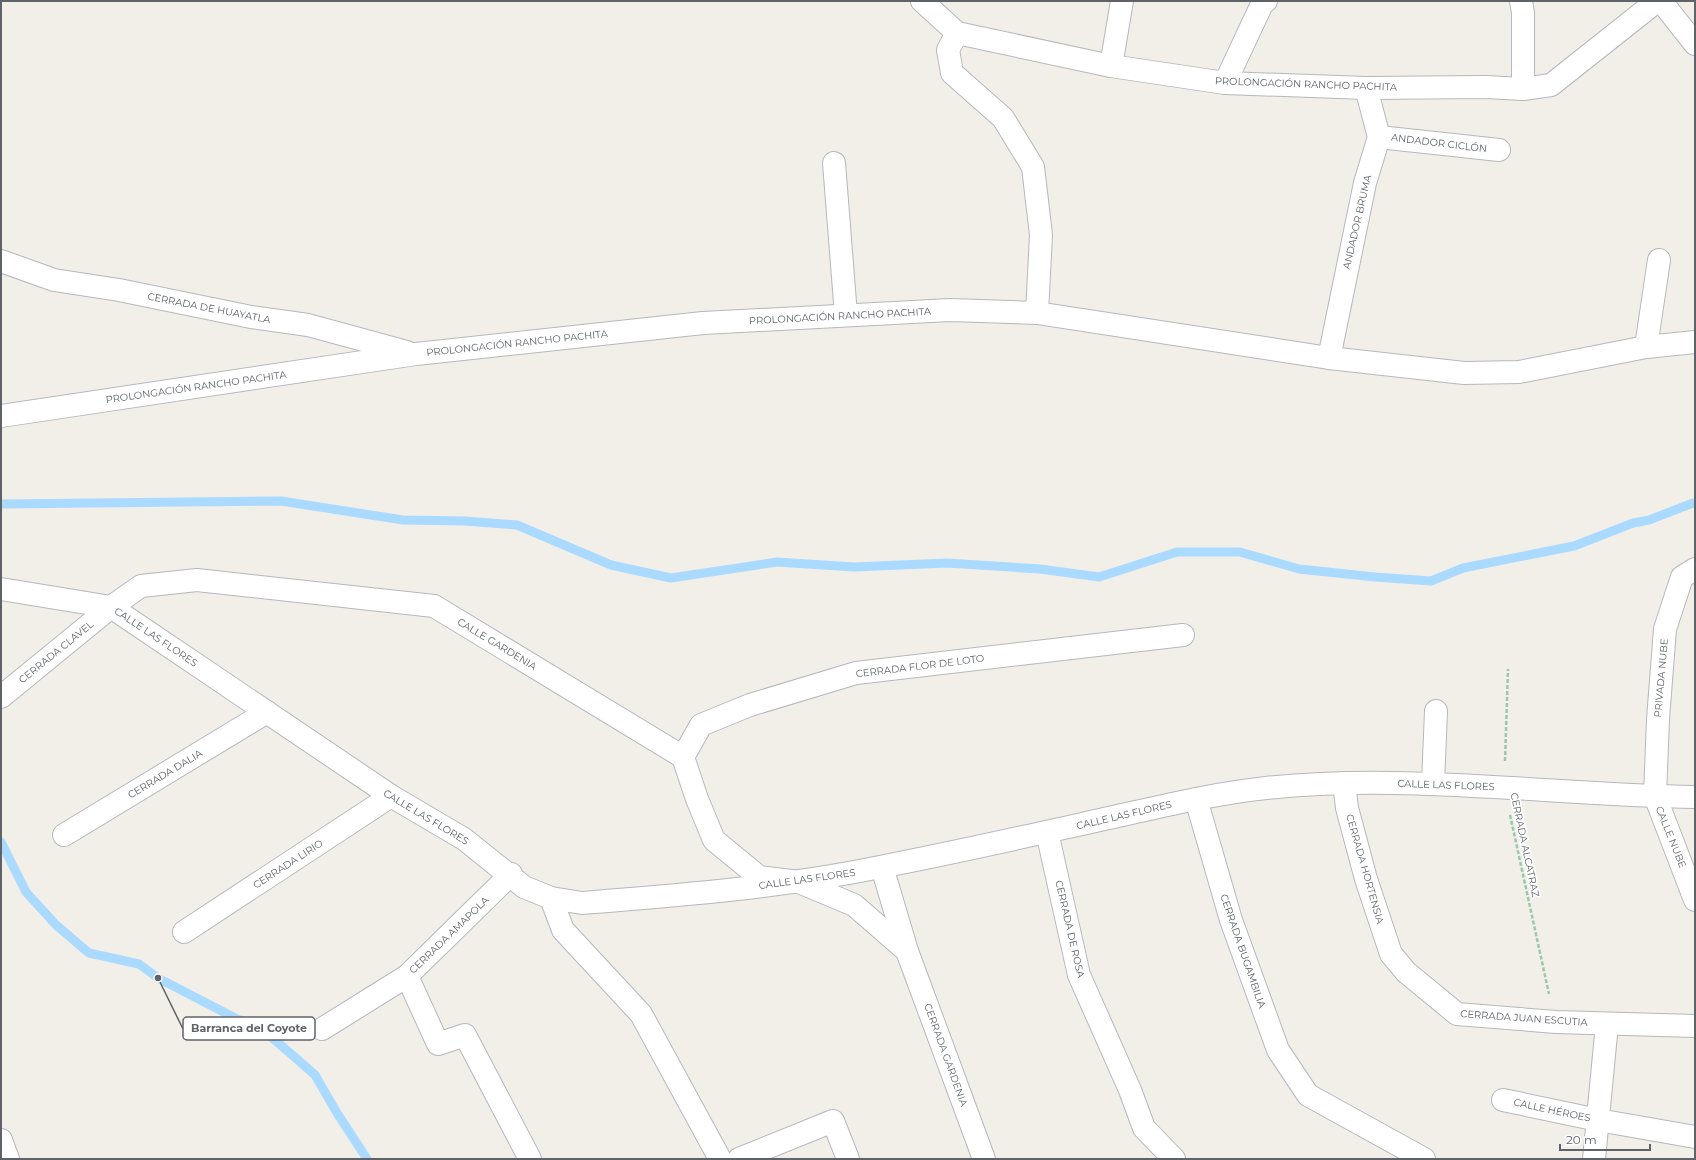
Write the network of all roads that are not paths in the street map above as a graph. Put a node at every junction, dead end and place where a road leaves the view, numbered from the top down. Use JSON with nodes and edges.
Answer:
{"nodes":[{"id":1,"x":922,"y":1,"type":"edge"},
{"id":2,"x":1122,"y":1,"type":"edge"},
{"id":3,"x":1266,"y":1,"type":"edge"},
{"id":4,"x":1521,"y":1,"type":"edge"},
{"id":5,"x":1657,"y":1,"type":"edge"},
{"id":6,"x":1661,"y":1,"type":"edge"},
{"id":7,"x":957,"y":33,"type":"junction"},
{"id":8,"x":1695,"y":44,"type":"edge"},
{"id":9,"x":1111,"y":66,"type":"junction"},
{"id":10,"x":1225,"y":83,"type":"junction"},
{"id":11,"x":1366,"y":88,"type":"junction"},
{"id":12,"x":1523,"y":89,"type":"junction"},
{"id":13,"x":1380,"y":137,"type":"junction"},
{"id":14,"x":1499,"y":150,"type":"dead end"},
{"id":15,"x":834,"y":163,"type":"dead end"},
{"id":16,"x":1659,"y":260,"type":"dead end"},
{"id":17,"x":1,"y":262,"type":"edge"},
{"id":18,"x":1037,"y":313,"type":"junction"},
{"id":19,"x":846,"y":315,"type":"junction"},
{"id":20,"x":1695,"y":342,"type":"edge"},
{"id":21,"x":1646,"y":347,"type":"junction"},
{"id":22,"x":416,"y":354,"type":"junction"},
{"id":23,"x":1329,"y":358,"type":"junction"},
{"id":24,"x":1,"y":416,"type":"edge"},
{"id":25,"x":1695,"y":569,"type":"edge"},
{"id":26,"x":1,"y":589,"type":"edge"},
{"id":27,"x":111,"y":607,"type":"junction"},
{"id":28,"x":1183,"y":635,"type":"dead end"},
{"id":29,"x":1,"y":697,"type":"edge"},
{"id":30,"x":1436,"y":711,"type":"dead end"},
{"id":31,"x":267,"y":712,"type":"junction"},
{"id":32,"x":683,"y":757,"type":"junction"},
{"id":33,"x":1344,"y":783,"type":"junction"},
{"id":34,"x":1433,"y":783,"type":"junction"},
{"id":35,"x":391,"y":796,"type":"junction"},
{"id":36,"x":1655,"y":796,"type":"junction"},
{"id":37,"x":1695,"y":797,"type":"edge"},
{"id":38,"x":1196,"y":799,"type":"junction"},
{"id":39,"x":1047,"y":832,"type":"junction"},
{"id":40,"x":64,"y":835,"type":"dead end"},
{"id":41,"x":882,"y":867,"type":"junction"},
{"id":42,"x":511,"y":874,"type":"junction"},
{"id":43,"x":799,"y":882,"type":"junction"},
{"id":44,"x":551,"y":898,"type":"junction"},
{"id":45,"x":1695,"y":900,"type":"edge"},
{"id":46,"x":184,"y":932,"type":"dead end"},
{"id":47,"x":907,"y":951,"type":"junction"},
{"id":48,"x":1391,"y":954,"type":"joint"},
{"id":49,"x":407,"y":976,"type":"junction"},
{"id":50,"x":1608,"y":1024,"type":"junction"},
{"id":51,"x":1695,"y":1026,"type":"edge"},
{"id":52,"x":322,"y":1029,"type":"dead end"},
{"id":53,"x":1503,"y":1100,"type":"dead end"},
{"id":54,"x":1598,"y":1120,"type":"junction"},
{"id":55,"x":1695,"y":1137,"type":"edge"},
{"id":56,"x":1,"y":1140,"type":"edge"},
{"id":57,"x":8,"y":1159,"type":"edge"},
{"id":58,"x":530,"y":1159,"type":"edge"},
{"id":59,"x":720,"y":1159,"type":"edge"},
{"id":60,"x":739,"y":1159,"type":"edge"},
{"id":61,"x":848,"y":1159,"type":"edge"},
{"id":62,"x":984,"y":1159,"type":"edge"},
{"id":63,"x":1174,"y":1159,"type":"edge"},
{"id":64,"x":1424,"y":1159,"type":"edge"},
{"id":65,"x":1594,"y":1159,"type":"edge"}],
"edges":[{"from":1,"to":7,"type":"street"},
{"from":2,"to":9,"type":"street"},
{"from":3,"to":10,"type":"street"},
{"from":4,"to":12,"type":"street"},
{"from":5,"to":12,"type":"street","name":"PROLONGACIÓN RANCHO PACHITA"},
{"from":6,"to":8,"type":"street"},
{"from":7,"to":9,"type":"street","name":"PROLONGACIÓN RANCHO PACHITA"},
{"from":7,"to":18,"type":"street"},
{"from":9,"to":10,"type":"street","name":"PROLONGACIÓN RANCHO PACHITA"},
{"from":10,"to":11,"type":"street","name":"PROLONGACIÓN RANCHO PACHITA"},
{"from":11,"to":12,"type":"street","name":"PROLONGACIÓN RANCHO PACHITA"},
{"from":11,"to":13,"type":"street"},
{"from":13,"to":14,"type":"street","name":"ANDADOR CICLÓN"},
{"from":13,"to":23,"type":"street","name":"ANDADOR BRUMA"},
{"from":15,"to":19,"type":"street"},
{"from":16,"to":21,"type":"street"},
{"from":17,"to":22,"type":"street","name":"CERRADA DE HUAYATLA"},
{"from":18,"to":19,"type":"street","name":"PROLONGACIÓN RANCHO PACHITA"},
{"from":18,"to":23,"type":"street","name":"PROLONGACIÓN RANCHO PACHITA"},
{"from":19,"to":22,"type":"street","name":"PROLONGACIÓN RANCHO PACHITA"},
{"from":20,"to":21,"type":"street","name":"PROLONGACIÓN RANCHO PACHITA"},
{"from":21,"to":23,"type":"street","name":"PROLONGACIÓN RANCHO PACHITA"},
{"from":22,"to":24,"type":"street","name":"PROLONGACIÓN RANCHO PACHITA"},
{"from":25,"to":36,"type":"street","name":"PRIVADA NUBE"},
{"from":26,"to":27,"type":"street","name":"CALLE LAS FLORES"},
{"from":27,"to":29,"type":"street","name":"CERRADA CLAVEL"},
{"from":27,"to":31,"type":"street","name":"CALLE LAS FLORES"},
{"from":27,"to":32,"type":"street","name":"CALLE GARDENIA"},
{"from":28,"to":32,"type":"street","name":"CERRADA FLOR DE LOTO"},
{"from":30,"to":34,"type":"street"},
{"from":31,"to":35,"type":"street","name":"CALLE LAS FLORES"},
{"from":31,"to":40,"type":"street","name":"CERRADA DALIA"},
{"from":32,"to":43,"type":"street"},
{"from":33,"to":34,"type":"street","name":"CALLE LAS FLORES"},
{"from":33,"to":38,"type":"street","name":"CALLE LAS FLORES"},
{"from":33,"to":48,"type":"street","name":"CERRADA HORTENSIA"},
{"from":34,"to":36,"type":"street","name":"CALLE LAS FLORES"},
{"from":35,"to":42,"type":"street","name":"CALLE LAS FLORES"},
{"from":35,"to":46,"type":"street","name":"CERRADA LIRIO"},
{"from":36,"to":37,"type":"street","name":"CALLE LAS FLORES"},
{"from":36,"to":45,"type":"street","name":"CALLE NUBE"},
{"from":38,"to":39,"type":"street","name":"CALLE LAS FLORES"},
{"from":38,"to":64,"type":"street","name":"CERRADA BUGAMBILIA"},
{"from":39,"to":41,"type":"street","name":"CALLE LAS FLORES"},
{"from":39,"to":63,"type":"street","name":"CERRADA DE ROSA"},
{"from":41,"to":43,"type":"street","name":"CALLE LAS FLORES"},
{"from":41,"to":47,"type":"street","name":"CERRADA GARDENIA"},
{"from":42,"to":44,"type":"street","name":"CALLE LAS FLORES"},
{"from":42,"to":49,"type":"street","name":"CERRADA AMAPOLA"},
{"from":43,"to":44,"type":"street","name":"CALLE LAS FLORES"},
{"from":43,"to":47,"type":"street","name":"CERRADA GARDENIA"},
{"from":44,"to":59,"type":"street"},
{"from":47,"to":62,"type":"street","name":"CERRADA GARDENIA"},
{"from":48,"to":50,"type":"street","name":"CERRADA JUAN ESCUTIA"},
{"from":49,"to":52,"type":"street","name":"CERRADA AMAPOLA"},
{"from":49,"to":58,"type":"street"},
{"from":50,"to":51,"type":"street","name":"CERRADA JUAN ESCUTIA"},
{"from":50,"to":54,"type":"street"},
{"from":53,"to":54,"type":"street","name":"CALLE HÉROES"},
{"from":54,"to":55,"type":"street","name":"CALLE HÉROES"},
{"from":54,"to":65,"type":"street"},
{"from":56,"to":57,"type":"street"},
{"from":60,"to":61,"type":"street"}]}
